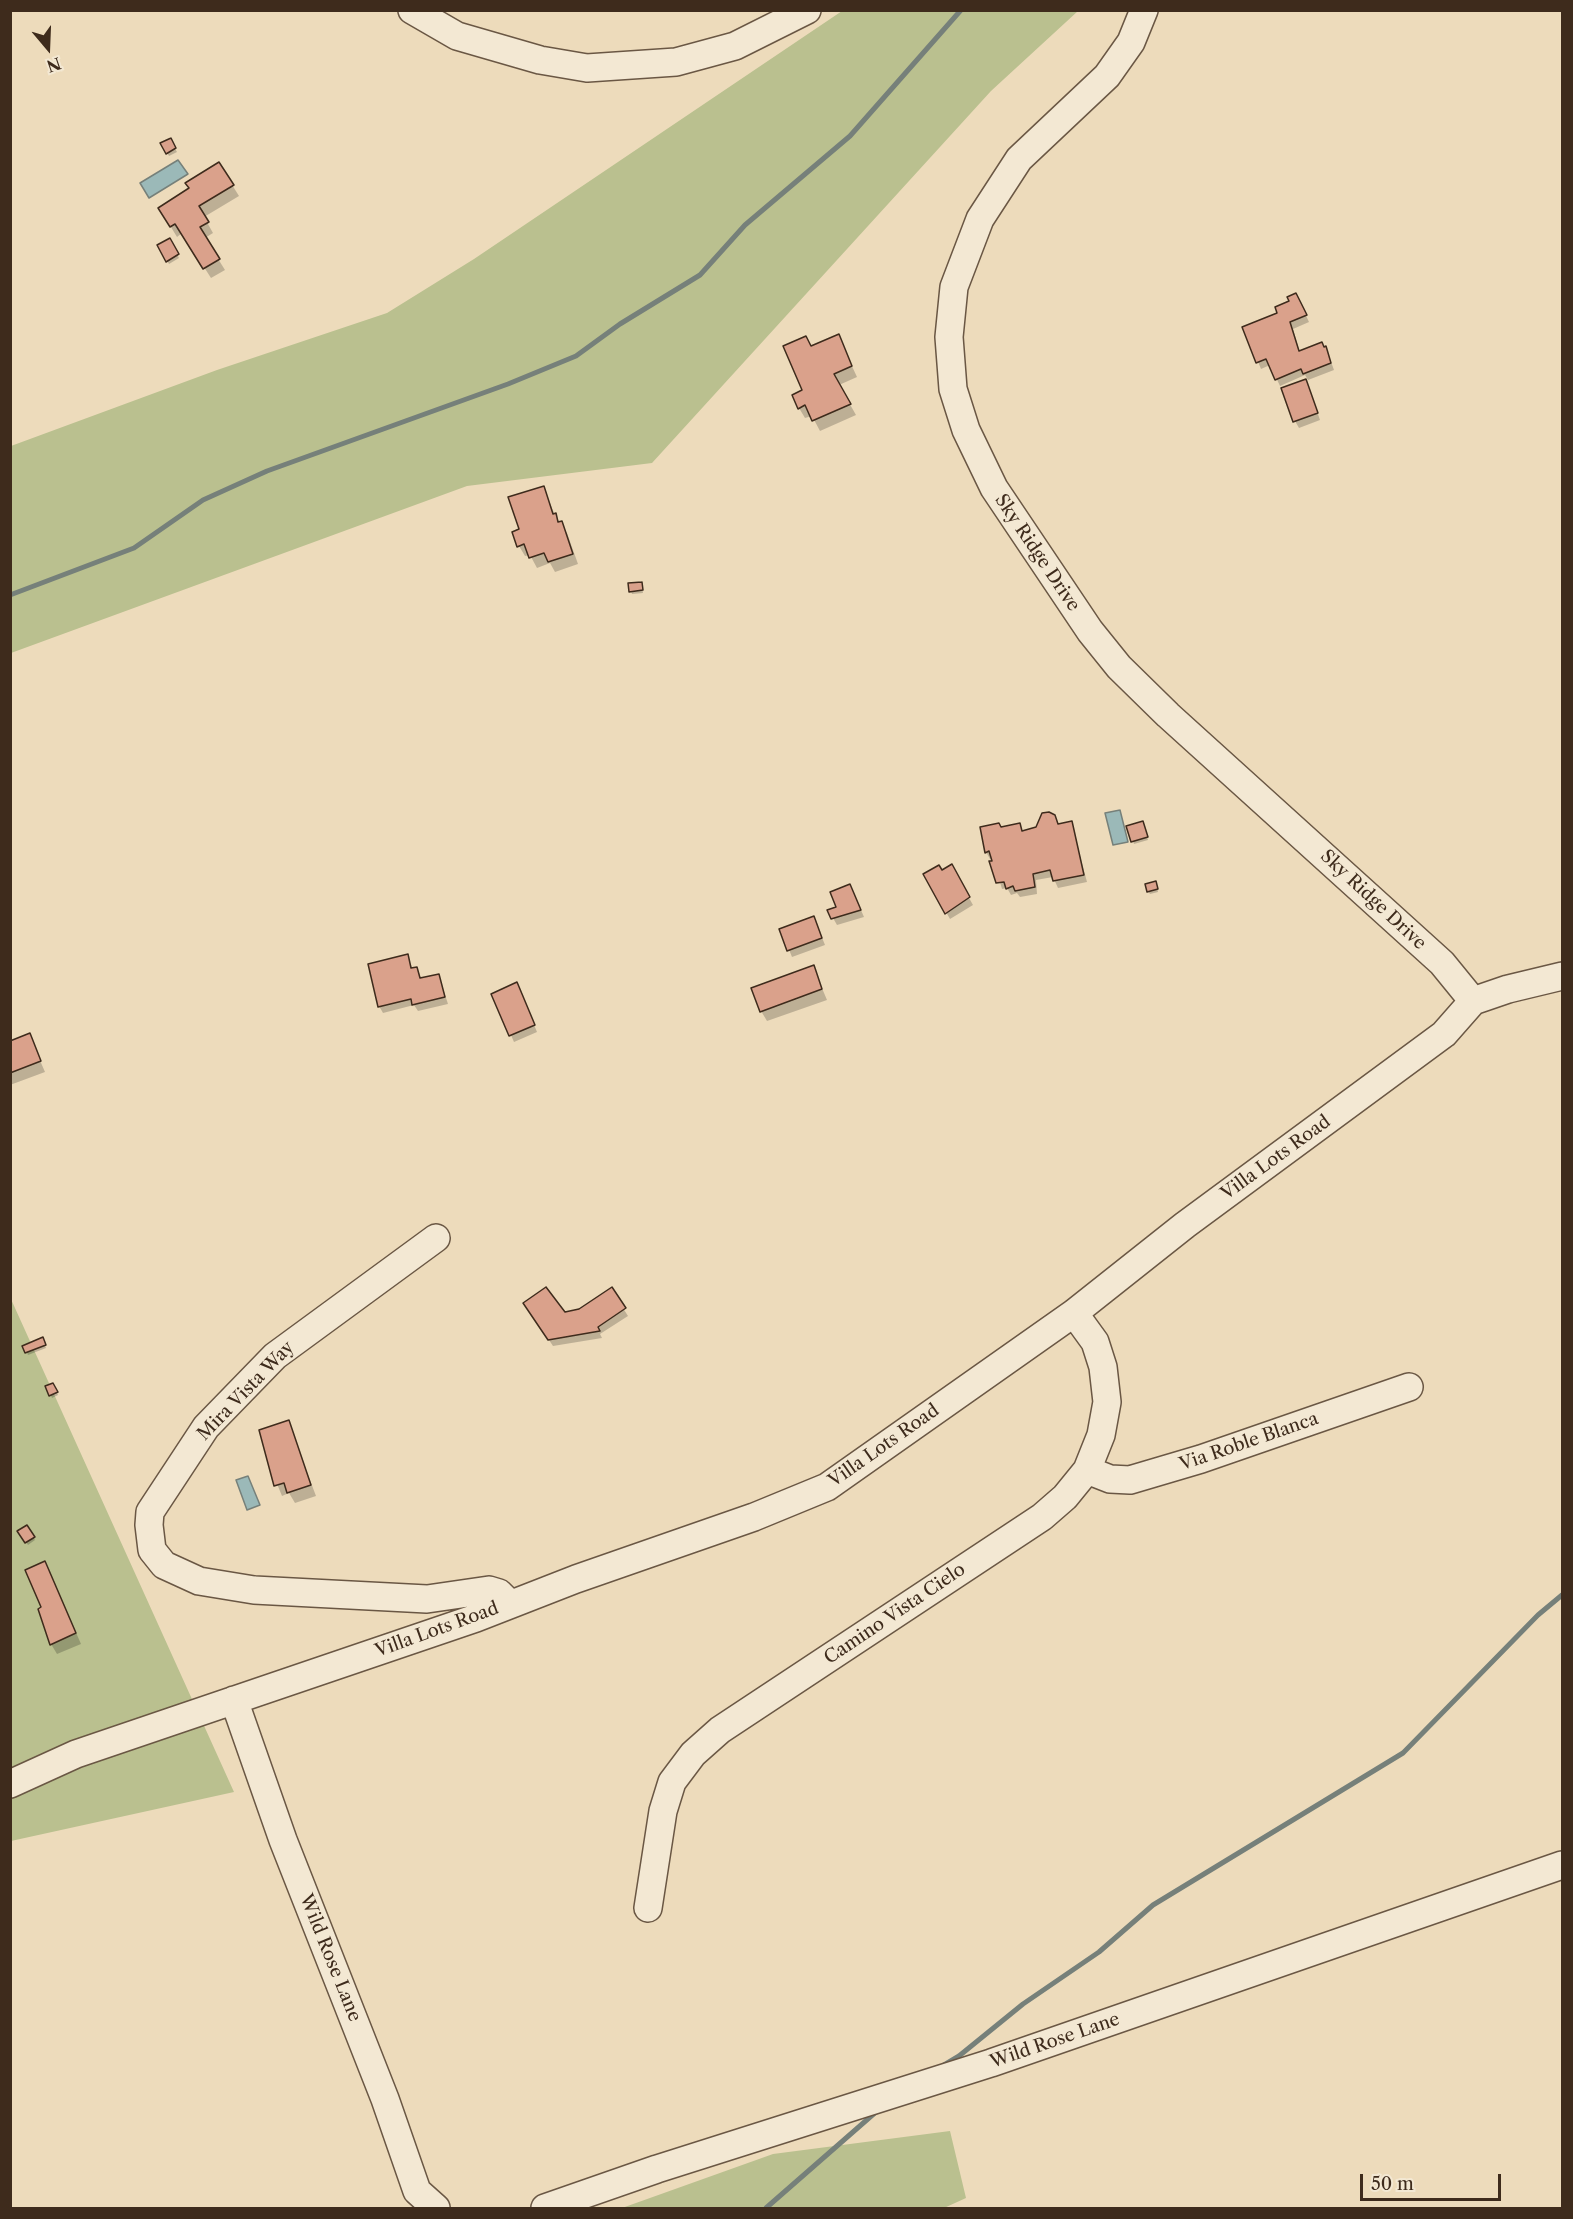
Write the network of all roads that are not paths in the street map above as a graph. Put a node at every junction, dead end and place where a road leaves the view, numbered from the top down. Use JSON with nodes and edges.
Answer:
{"nodes":[{"id":1,"x":412,"y":10,"type":"edge"},
{"id":2,"x":807,"y":10,"type":"edge"},
{"id":3,"x":1144,"y":10,"type":"edge"},
{"id":4,"x":1563,"y":976,"type":"edge"},
{"id":5,"x":1473,"y":1001,"type":"junction"},
{"id":6,"x":436,"y":1238,"type":"dead end"},
{"id":7,"x":1074,"y":1313,"type":"junction"},
{"id":8,"x":1409,"y":1387,"type":"dead end"},
{"id":9,"x":1087,"y":1470,"type":"junction"},
{"id":10,"x":510,"y":1604,"type":"junction"},
{"id":11,"x":234,"y":1700,"type":"junction"},
{"id":12,"x":10,"y":1784,"type":"edge"},
{"id":13,"x":1563,"y":1865,"type":"edge"},
{"id":14,"x":648,"y":1908,"type":"dead end"},
{"id":15,"x":436,"y":2208,"type":"edge"},
{"id":16,"x":545,"y":2208,"type":"edge"}],
"edges":[{"from":1,"to":2,"type":"street"},
{"from":3,"to":5,"type":"street","name":"Sky Ridge Drive"},
{"from":4,"to":5,"type":"street","name":"Villa Lots Road"},
{"from":5,"to":7,"type":"street","name":"Villa Lots Road"},
{"from":6,"to":10,"type":"street","name":"Mira Vista Way"},
{"from":7,"to":9,"type":"street","name":"Camino Vista Cielo"},
{"from":7,"to":10,"type":"street","name":"Villa Lots Road"},
{"from":8,"to":9,"type":"street","name":"Via Roble Blanca"},
{"from":9,"to":14,"type":"street","name":"Camino Vista Cielo"},
{"from":10,"to":11,"type":"street","name":"Villa Lots Road"},
{"from":11,"to":12,"type":"street","name":"Villa Lots Road"},
{"from":11,"to":15,"type":"street","name":"Wild Rose Lane"},
{"from":13,"to":16,"type":"street","name":"Wild Rose Lane"}]}
